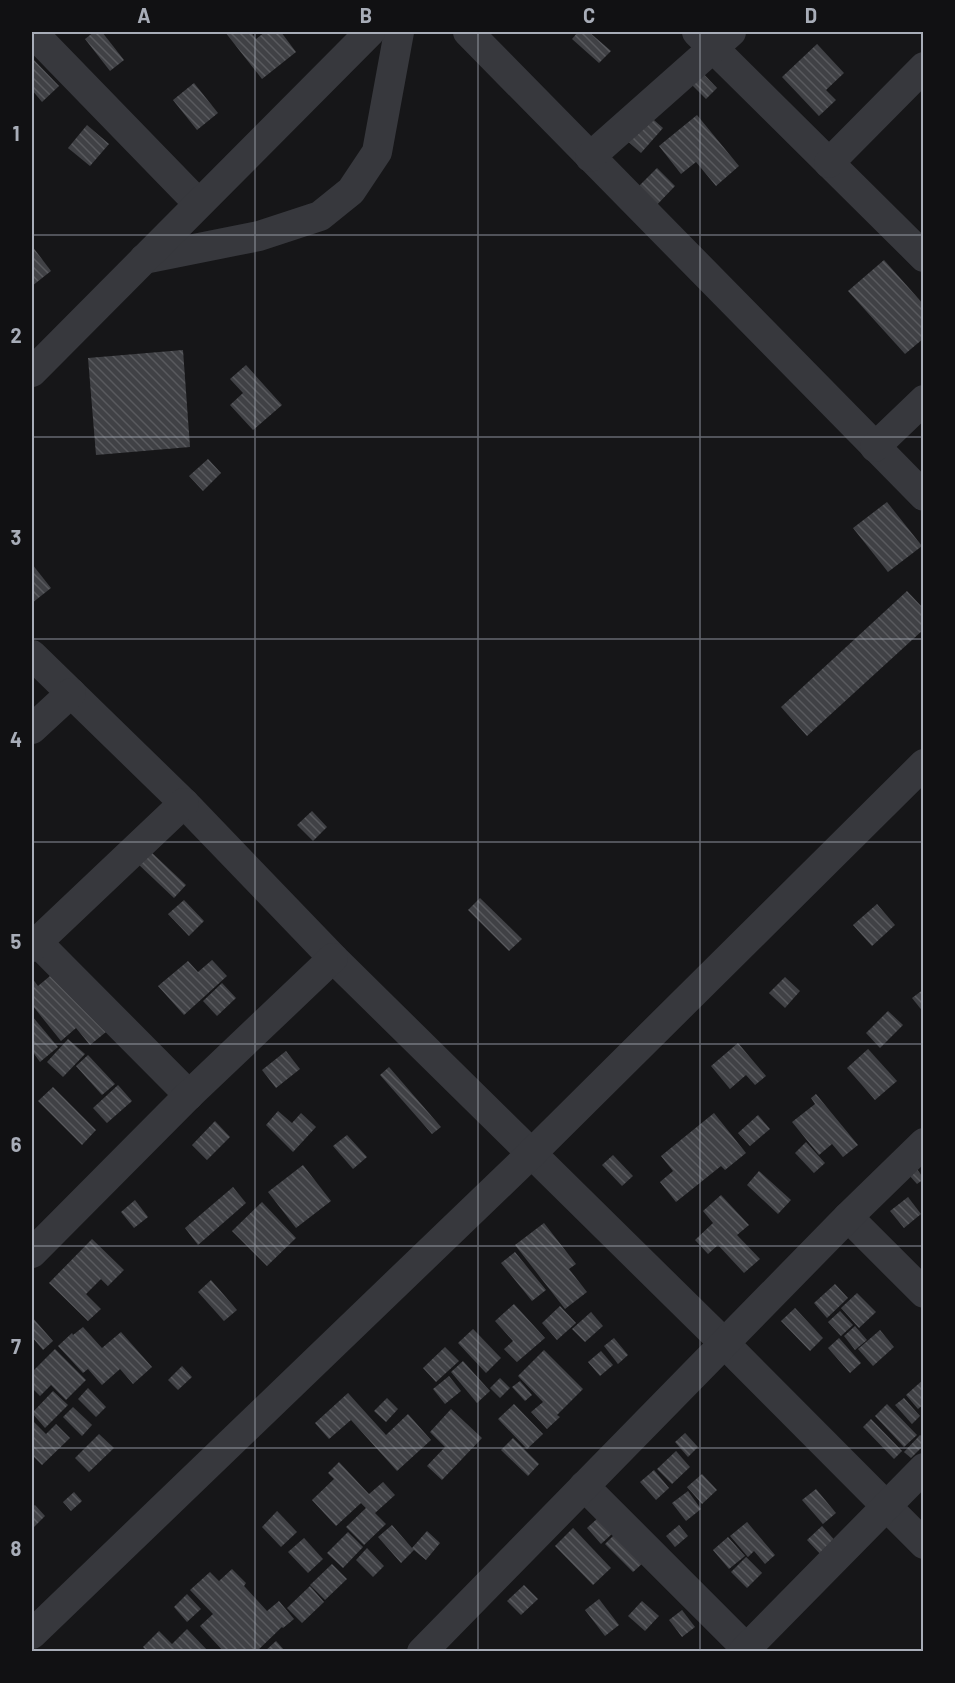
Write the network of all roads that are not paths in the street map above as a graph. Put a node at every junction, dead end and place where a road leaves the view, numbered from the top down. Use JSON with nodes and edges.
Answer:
{"nodes":[{"id":1,"x":32,"y":32,"type":"edge"},
{"id":2,"x":370,"y":32,"type":"edge"},
{"id":3,"x":399,"y":32,"type":"edge"},
{"id":4,"x":468,"y":32,"type":"edge"},
{"id":5,"x":714,"y":37,"type":"edge"},
{"id":6,"x":924,"y":67,"type":"edge"},
{"id":7,"x":590,"y":157,"type":"junction"},
{"id":8,"x":829,"y":163,"type":"junction"},
{"id":9,"x":198,"y":203,"type":"junction"},
{"id":10,"x":924,"y":257,"type":"edge"},
{"id":11,"x":144,"y":259,"type":"junction"},
{"id":12,"x":32,"y":372,"type":"edge"},
{"id":13,"x":924,"y":400,"type":"edge"},
{"id":14,"x":875,"y":447,"type":"junction"},
{"id":15,"x":924,"y":496,"type":"edge"},
{"id":16,"x":32,"y":655,"type":"edge"},
{"id":17,"x":70,"y":693,"type":"junction"},
{"id":18,"x":32,"y":729,"type":"edge"},
{"id":19,"x":924,"y":764,"type":"edge"},
{"id":20,"x":184,"y":803,"type":"junction"},
{"id":21,"x":34,"y":944,"type":"edge"},
{"id":22,"x":333,"y":958,"type":"junction"},
{"id":23,"x":189,"y":1095,"type":"junction"},
{"id":24,"x":924,"y":1143,"type":"edge"},
{"id":25,"x":531,"y":1154,"type":"junction"},
{"id":26,"x":848,"y":1217,"type":"junction"},
{"id":27,"x":32,"y":1252,"type":"edge"},
{"id":28,"x":924,"y":1293,"type":"edge"},
{"id":29,"x":725,"y":1344,"type":"junction"},
{"id":30,"x":924,"y":1468,"type":"edge"},
{"id":31,"x":584,"y":1486,"type":"junction"},
{"id":32,"x":886,"y":1506,"type":"junction"},
{"id":33,"x":924,"y":1544,"type":"edge"},
{"id":34,"x":32,"y":1634,"type":"edge"},
{"id":35,"x":744,"y":1650,"type":"edge"},
{"id":36,"x":422,"y":1652,"type":"edge"}],
"edges":[{"from":1,"to":9,"type":"street"},
{"from":2,"to":9,"type":"street"},
{"from":3,"to":11,"type":"street"},
{"from":4,"to":7,"type":"street"},
{"from":5,"to":7,"type":"street"},
{"from":5,"to":8,"type":"street"},
{"from":6,"to":8,"type":"street"},
{"from":7,"to":14,"type":"street"},
{"from":8,"to":10,"type":"street"},
{"from":9,"to":11,"type":"street"},
{"from":11,"to":12,"type":"street"},
{"from":13,"to":14,"type":"street"},
{"from":14,"to":15,"type":"street"},
{"from":16,"to":17,"type":"street"},
{"from":17,"to":18,"type":"street"},
{"from":17,"to":20,"type":"street"},
{"from":19,"to":25,"type":"street"},
{"from":20,"to":21,"type":"street"},
{"from":20,"to":22,"type":"street"},
{"from":21,"to":23,"type":"street"},
{"from":22,"to":23,"type":"street"},
{"from":22,"to":25,"type":"street"},
{"from":23,"to":27,"type":"street"},
{"from":24,"to":26,"type":"street"},
{"from":25,"to":29,"type":"street"},
{"from":25,"to":34,"type":"street"},
{"from":26,"to":28,"type":"street"},
{"from":26,"to":29,"type":"street"},
{"from":29,"to":31,"type":"street"},
{"from":29,"to":32,"type":"street"},
{"from":30,"to":32,"type":"street"},
{"from":31,"to":35,"type":"street"},
{"from":31,"to":36,"type":"street"},
{"from":32,"to":33,"type":"street"},
{"from":32,"to":35,"type":"street"}]}
